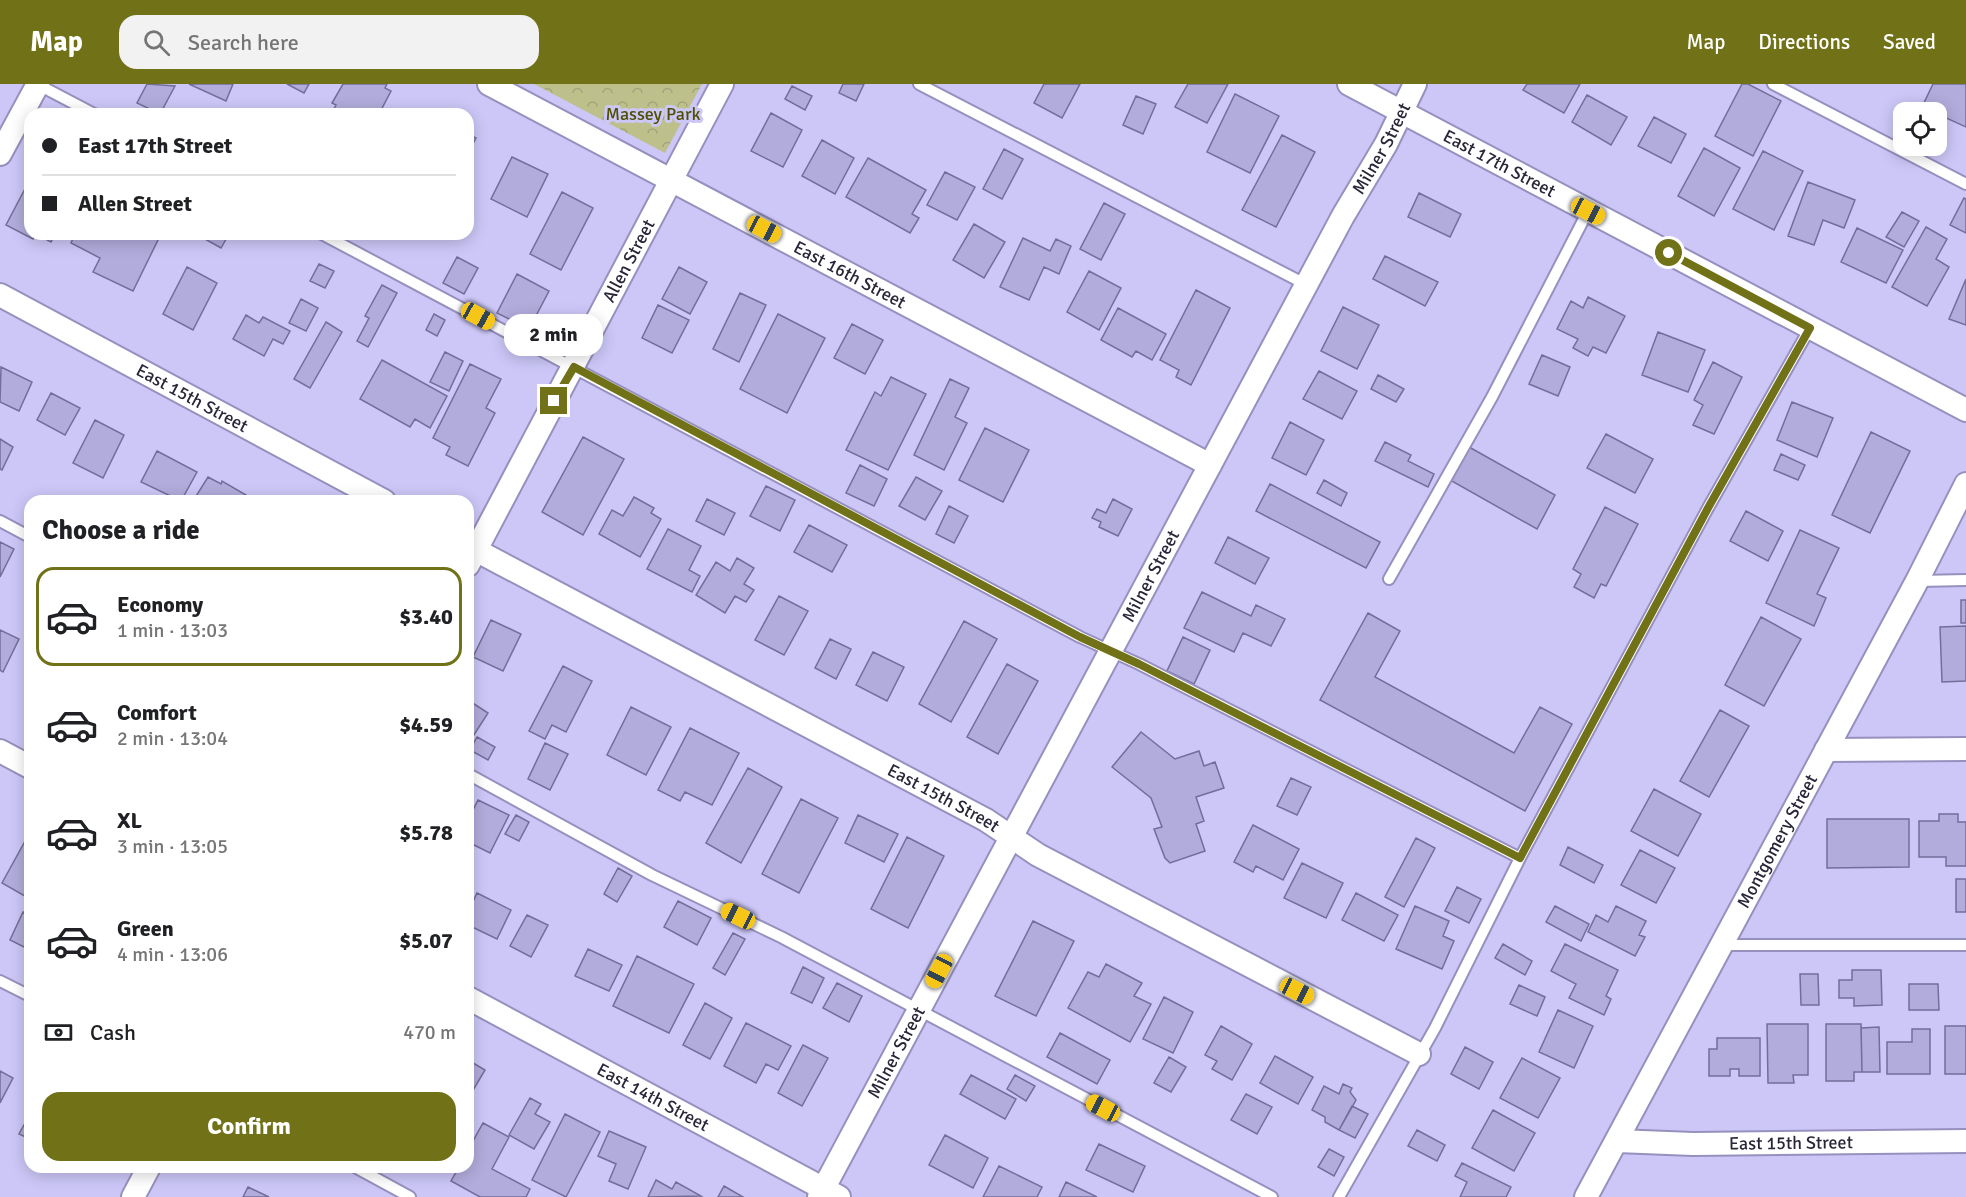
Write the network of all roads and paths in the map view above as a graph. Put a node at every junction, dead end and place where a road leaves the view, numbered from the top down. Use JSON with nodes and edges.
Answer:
{"nodes":[{"id":1,"x":38,"y":84,"type":"edge"},
{"id":2,"x":489,"y":84,"type":"edge"},
{"id":3,"x":722,"y":84,"type":"edge"},
{"id":4,"x":919,"y":84,"type":"edge"},
{"id":5,"x":1349,"y":84,"type":"edge"},
{"id":6,"x":1415,"y":84,"type":"edge"},
{"id":7,"x":1773,"y":84,"type":"edge"},
{"id":8,"x":25,"y":108,"type":"edge"},
{"id":9,"x":83,"y":108,"type":"edge"},
{"id":10,"x":24,"y":110,"type":"edge"},
{"id":11,"x":1400,"y":110,"type":"junction"},
{"id":12,"x":0,"y":154,"type":"edge"},
{"id":13,"x":673,"y":181,"type":"junction"},
{"id":14,"x":1966,"y":184,"type":"edge"},
{"id":15,"x":1588,"y":211,"type":"junction"},
{"id":16,"x":333,"y":240,"type":"edge"},
{"id":17,"x":1307,"y":285,"type":"junction"},
{"id":18,"x":0,"y":295,"type":"edge"},
{"id":19,"x":1810,"y":328,"type":"junction"},
{"id":20,"x":574,"y":367,"type":"junction"},
{"id":21,"x":1966,"y":410,"type":"edge"},
{"id":22,"x":1210,"y":465,"type":"junction"},
{"id":23,"x":1966,"y":484,"type":"edge"},
{"id":24,"x":373,"y":495,"type":"edge"},
{"id":25,"x":0,"y":521,"type":"edge"},
{"id":26,"x":24,"y":534,"type":"edge"},
{"id":27,"x":474,"y":549,"type":"edge"},
{"id":28,"x":474,"y":556,"type":"edge"},
{"id":29,"x":1389,"y":579,"type":"dead end"},
{"id":30,"x":1966,"y":580,"type":"edge"},
{"id":31,"x":1917,"y":581,"type":"junction"},
{"id":32,"x":1112,"y":651,"type":"junction"},
{"id":33,"x":1966,"y":749,"type":"edge"},
{"id":34,"x":1827,"y":750,"type":"junction"},
{"id":35,"x":0,"y":751,"type":"edge"},
{"id":36,"x":24,"y":764,"type":"edge"},
{"id":37,"x":474,"y":777,"type":"edge"},
{"id":38,"x":1010,"y":837,"type":"junction"},
{"id":39,"x":1520,"y":858,"type":"junction"},
{"id":40,"x":1721,"y":945,"type":"junction"},
{"id":41,"x":1966,"y":945,"type":"edge"},
{"id":42,"x":0,"y":981,"type":"edge"},
{"id":43,"x":24,"y":993,"type":"edge"},
{"id":44,"x":474,"y":1001,"type":"edge"},
{"id":45,"x":919,"y":1010,"type":"junction"},
{"id":46,"x":1419,"y":1054,"type":"junction"},
{"id":47,"x":1617,"y":1141,"type":"junction"},
{"id":48,"x":1966,"y":1141,"type":"edge"},
{"id":49,"x":146,"y":1173,"type":"edge"},
{"id":50,"x":366,"y":1173,"type":"edge"},
{"id":51,"x":827,"y":1194,"type":"edge"},
{"id":52,"x":133,"y":1197,"type":"edge"},
{"id":53,"x":410,"y":1197,"type":"edge"},
{"id":54,"x":1272,"y":1197,"type":"edge"},
{"id":55,"x":1339,"y":1197,"type":"edge"},
{"id":56,"x":1586,"y":1197,"type":"edge"}],
"edges":[{"from":1,"to":8,"type":"street"},
{"from":1,"to":9,"type":"lane"},
{"from":2,"to":13,"type":"street","name":"East 16th Street"},
{"from":3,"to":13,"type":"street","name":"Allen Street"},
{"from":4,"to":17,"type":"lane"},
{"from":5,"to":11,"type":"street","name":"East 17th Street"},
{"from":6,"to":11,"type":"street","name":"Milner Street"},
{"from":7,"to":14,"type":"lane"},
{"from":10,"to":12,"type":"street"},
{"from":11,"to":15,"type":"street","name":"East 17th Street"},
{"from":11,"to":17,"type":"street","name":"Milner Street"},
{"from":13,"to":20,"type":"street","name":"Allen Street"},
{"from":13,"to":22,"type":"street","name":"East 16th Street"},
{"from":15,"to":19,"type":"street","name":"East 17th Street"},
{"from":15,"to":29,"type":"lane"},
{"from":16,"to":20,"type":"lane"},
{"from":17,"to":22,"type":"street","name":"Milner Street"},
{"from":18,"to":24,"type":"street","name":"East 15th Street"},
{"from":19,"to":21,"type":"street","name":"East 17th Street"},
{"from":19,"to":39,"type":"lane"},
{"from":20,"to":27,"type":"street","name":"Allen Street"},
{"from":20,"to":32,"type":"lane"},
{"from":22,"to":32,"type":"street","name":"Milner Street"},
{"from":23,"to":31,"type":"street","name":"Montgomery Street"},
{"from":25,"to":26,"type":"lane"},
{"from":28,"to":38,"type":"street","name":"East 15th Street"},
{"from":30,"to":31,"type":"lane"},
{"from":31,"to":34,"type":"street","name":"Montgomery Street"},
{"from":32,"to":38,"type":"street","name":"Milner Street"},
{"from":32,"to":39,"type":"lane"},
{"from":33,"to":34,"type":"street"},
{"from":34,"to":40,"type":"street","name":"Montgomery Street"},
{"from":35,"to":36,"type":"street"},
{"from":37,"to":45,"type":"lane"},
{"from":38,"to":45,"type":"street","name":"Milner Street"},
{"from":38,"to":46,"type":"street","name":"East 15th Street"},
{"from":39,"to":46,"type":"lane"},
{"from":40,"to":41,"type":"lane"},
{"from":40,"to":47,"type":"street","name":"Montgomery Street"},
{"from":42,"to":43,"type":"lane"},
{"from":44,"to":51,"type":"street","name":"East 14th Street"},
{"from":45,"to":51,"type":"street","name":"Milner Street"},
{"from":45,"to":54,"type":"lane"},
{"from":46,"to":55,"type":"lane"},
{"from":47,"to":48,"type":"street","name":"East 15th Street"},
{"from":47,"to":56,"type":"street","name":"Montgomery Street"},
{"from":49,"to":52,"type":"street"},
{"from":50,"to":53,"type":"lane"}]}
